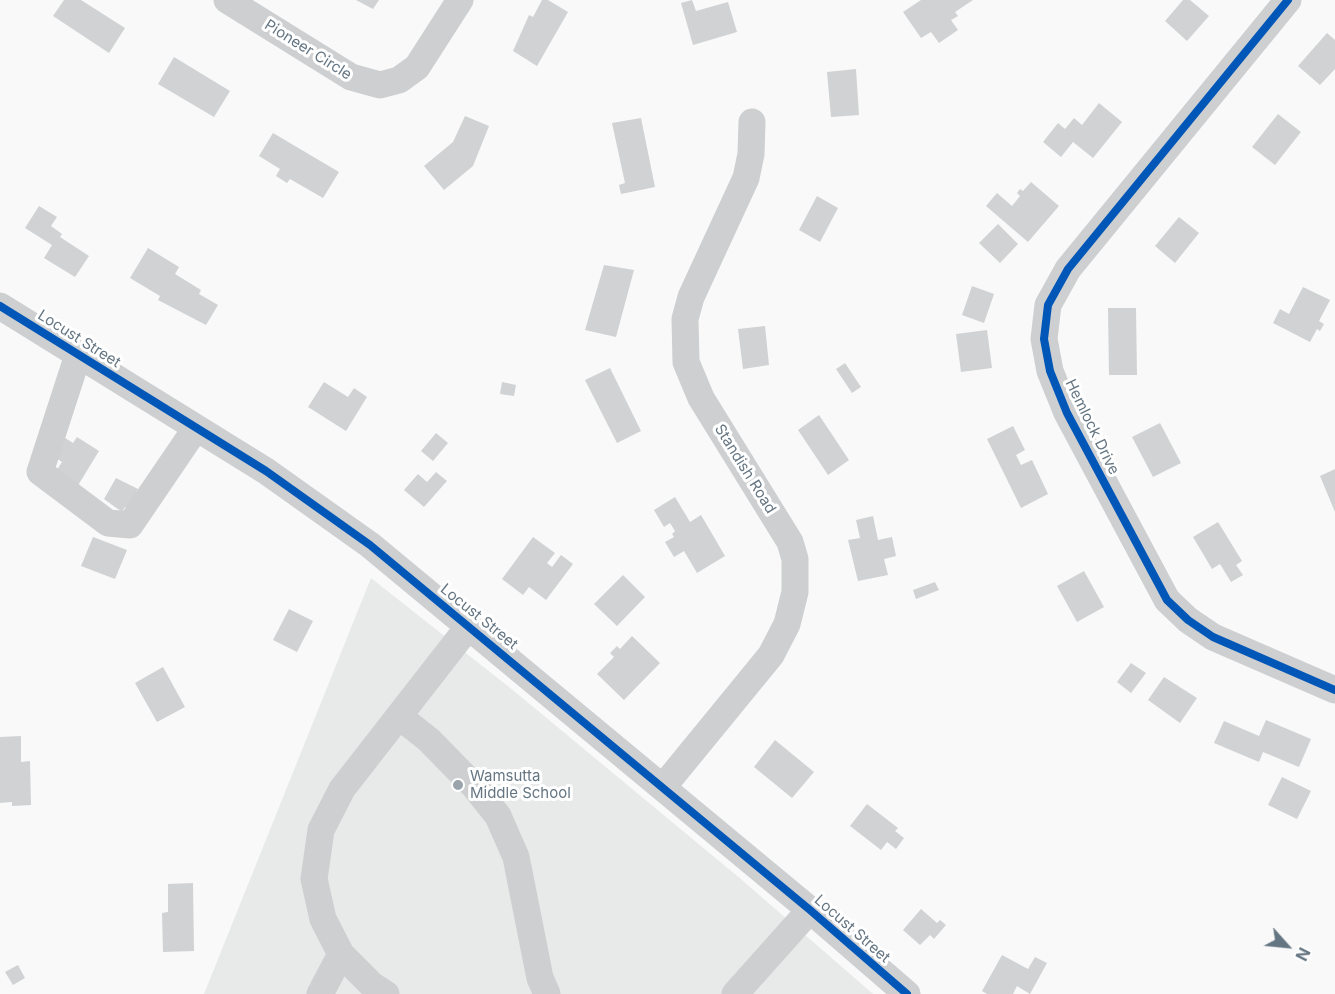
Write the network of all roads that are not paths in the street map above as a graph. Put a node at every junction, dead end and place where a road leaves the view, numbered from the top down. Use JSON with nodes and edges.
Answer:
{"nodes":[{"id":1,"x":227,"y":0,"type":"edge"},
{"id":2,"x":460,"y":0,"type":"edge"},
{"id":3,"x":1288,"y":0,"type":"edge"},
{"id":4,"x":752,"y":122,"type":"dead end"},
{"id":5,"x":0,"y":306,"type":"edge"},
{"id":6,"x":78,"y":355,"type":"junction"},
{"id":7,"x":196,"y":428,"type":"junction"},
{"id":8,"x":469,"y":626,"type":"junction"},
{"id":9,"x":1335,"y":690,"type":"edge"},
{"id":10,"x":400,"y":717,"type":"junction"},
{"id":11,"x":663,"y":787,"type":"junction"},
{"id":12,"x":810,"y":910,"type":"junction"},
{"id":13,"x":341,"y":954,"type":"junction"},
{"id":14,"x":320,"y":994,"type":"edge"},
{"id":15,"x":386,"y":994,"type":"edge"},
{"id":16,"x":547,"y":994,"type":"edge"},
{"id":17,"x":735,"y":994,"type":"edge"},
{"id":18,"x":907,"y":994,"type":"edge"}],
"edges":[{"from":1,"to":2,"type":"street","name":"Pioneer Circle"},
{"from":3,"to":9,"type":"street","name":"Hemlock Drive"},
{"from":4,"to":11,"type":"street","name":"Standish Road"},
{"from":5,"to":6,"type":"street","name":"Locust Street"},
{"from":6,"to":7,"type":"street","name":"Locust Street"},
{"from":6,"to":7,"type":"street"},
{"from":7,"to":8,"type":"street","name":"Locust Street"},
{"from":8,"to":10,"type":"street"},
{"from":8,"to":11,"type":"street","name":"Locust Street"},
{"from":10,"to":13,"type":"street"},
{"from":10,"to":16,"type":"street"},
{"from":11,"to":12,"type":"street","name":"Locust Street"},
{"from":12,"to":17,"type":"street"},
{"from":12,"to":18,"type":"street","name":"Locust Street"},
{"from":13,"to":14,"type":"street"},
{"from":13,"to":15,"type":"street"}]}
